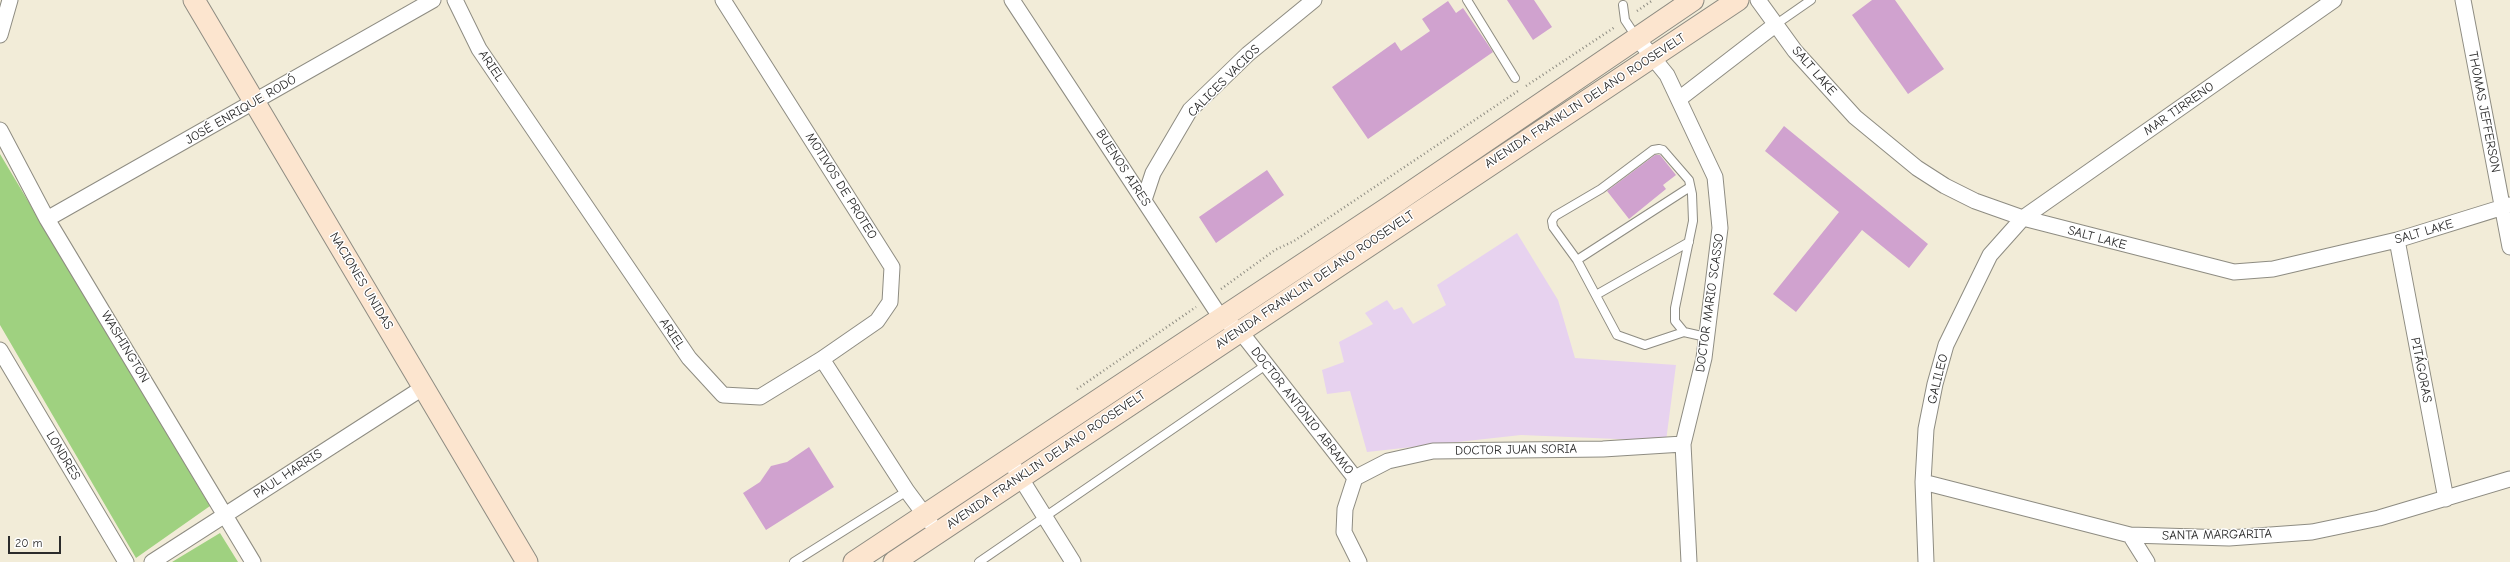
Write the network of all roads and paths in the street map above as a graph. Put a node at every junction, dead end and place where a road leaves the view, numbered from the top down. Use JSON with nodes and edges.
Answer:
{"nodes":[{"id":1,"x":194,"y":0,"type":"edge"},
{"id":2,"x":433,"y":0,"type":"edge"},
{"id":3,"x":455,"y":0,"type":"edge"},
{"id":4,"x":723,"y":0,"type":"edge"},
{"id":5,"x":1012,"y":0,"type":"edge"},
{"id":6,"x":1468,"y":0,"type":"edge"},
{"id":7,"x":1653,"y":0,"type":"edge"},
{"id":8,"x":1693,"y":0,"type":"edge"},
{"id":9,"x":1738,"y":0,"type":"edge"},
{"id":10,"x":1758,"y":0,"type":"edge"},
{"id":11,"x":1810,"y":0,"type":"edge"},
{"id":12,"x":2334,"y":0,"type":"edge"},
{"id":13,"x":2463,"y":0,"type":"edge"},
{"id":14,"x":1308,"y":2,"type":"edge"},
{"id":15,"x":1623,"y":5,"type":"dead end"},
{"id":16,"x":5,"y":8,"type":"edge"},
{"id":17,"x":1625,"y":20,"type":"junction"},
{"id":18,"x":1775,"y":25,"type":"junction"},
{"id":19,"x":0,"y":35,"type":"edge"},
{"id":20,"x":1637,"y":38,"type":"junction"},
{"id":21,"x":1653,"y":57,"type":"junction"},
{"id":22,"x":1515,"y":78,"type":"dead end"},
{"id":23,"x":1679,"y":99,"type":"junction"},
{"id":24,"x":255,"y":103,"type":"junction"},
{"id":25,"x":0,"y":130,"type":"edge"},
{"id":26,"x":1690,"y":187,"type":"junction"},
{"id":27,"x":1144,"y":200,"type":"junction"},
{"id":28,"x":2506,"y":207,"type":"edge"},
{"id":29,"x":2023,"y":218,"type":"junction"},
{"id":30,"x":47,"y":220,"type":"junction"},
{"id":31,"x":2397,"y":240,"type":"junction"},
{"id":32,"x":1689,"y":242,"type":"junction"},
{"id":33,"x":2510,"y":247,"type":"edge"},
{"id":34,"x":1577,"y":260,"type":"junction"},
{"id":35,"x":1596,"y":295,"type":"junction"},
{"id":36,"x":1208,"y":298,"type":"junction"},
{"id":37,"x":1221,"y":318,"type":"junction"},
{"id":38,"x":1240,"y":331,"type":"junction"},
{"id":39,"x":1684,"y":332,"type":"junction"},
{"id":40,"x":1706,"y":337,"type":"junction"},
{"id":41,"x":0,"y":350,"type":"edge"},
{"id":42,"x":822,"y":359,"type":"junction"},
{"id":43,"x":1266,"y":365,"type":"junction"},
{"id":44,"x":424,"y":387,"type":"junction"},
{"id":45,"x":1073,"y":392,"type":"dead end"},
{"id":46,"x":1683,"y":444,"type":"junction"},
{"id":47,"x":1015,"y":469,"type":"junction"},
{"id":48,"x":1355,"y":478,"type":"junction"},
{"id":49,"x":2510,"y":479,"type":"edge"},
{"id":50,"x":1923,"y":482,"type":"junction"},
{"id":51,"x":907,"y":491,"type":"junction"},
{"id":52,"x":2446,"y":499,"type":"junction"},
{"id":53,"x":226,"y":514,"type":"junction"},
{"id":54,"x":924,"y":515,"type":"junction"},
{"id":55,"x":1044,"y":517,"type":"junction"},
{"id":56,"x":938,"y":532,"type":"junction"},
{"id":57,"x":2130,"y":535,"type":"junction"},
{"id":58,"x":126,"y":562,"type":"edge"},
{"id":59,"x":152,"y":562,"type":"edge"},
{"id":60,"x":253,"y":562,"type":"edge"},
{"id":61,"x":527,"y":562,"type":"edge"},
{"id":62,"x":794,"y":562,"type":"edge"},
{"id":63,"x":854,"y":562,"type":"edge"},
{"id":64,"x":894,"y":562,"type":"edge"},
{"id":65,"x":980,"y":562,"type":"edge"},
{"id":66,"x":1073,"y":562,"type":"edge"},
{"id":67,"x":1359,"y":562,"type":"edge"},
{"id":68,"x":1689,"y":562,"type":"edge"},
{"id":69,"x":1926,"y":562,"type":"edge"},
{"id":70,"x":2147,"y":562,"type":"edge"}],
"edges":[{"from":1,"to":24,"type":"main road","name":"NACIONES UNIDAS"},
{"from":2,"to":24,"type":"street","name":"JOSÉ ENRIQUE RODÓ"},
{"from":3,"to":42,"type":"street","name":"ARIEL"},
{"from":4,"to":42,"type":"street","name":"MOTIVOS DE PROTEO"},
{"from":5,"to":27,"type":"street","name":"BUENOS AIRES"},
{"from":6,"to":22,"type":"lane"},
{"from":7,"to":17,"type":"path"},
{"from":8,"to":20,"type":"main road","name":"AVENIDA FRANKLIN DELANO ROOSEVELT"},
{"from":9,"to":21,"type":"main road","name":"AVENIDA FRANKLIN DELANO ROOSEVELT"},
{"from":10,"to":18,"type":"street","name":"SALT LAKE"},
{"from":11,"to":18,"type":"lane"},
{"from":12,"to":29,"type":"street","name":"MAR TIRRENO"},
{"from":13,"to":28,"type":"street","name":"THOMAS JEFFERSON"},
{"from":14,"to":27,"type":"street","name":"CALICES VACIOS"},
{"from":15,"to":17,"type":"lane"},
{"from":16,"to":19,"type":"street"},
{"from":17,"to":20,"type":"lane"},
{"from":17,"to":36,"type":"path"},
{"from":18,"to":23,"type":"street"},
{"from":18,"to":29,"type":"street","name":"SALT LAKE"},
{"from":20,"to":21,"type":"street","name":"DOCTOR MARIO SCASSO"},
{"from":20,"to":37,"type":"main road","name":"AVENIDA FRANKLIN DELANO ROOSEVELT"},
{"from":21,"to":23,"type":"street","name":"DOCTOR MARIO SCASSO"},
{"from":21,"to":38,"type":"main road","name":"AVENIDA FRANKLIN DELANO ROOSEVELT"},
{"from":23,"to":40,"type":"street","name":"DOCTOR MARIO SCASSO"},
{"from":24,"to":30,"type":"street","name":"JOSÉ ENRIQUE RODÓ"},
{"from":24,"to":44,"type":"main road","name":"NACIONES UNIDAS"},
{"from":25,"to":30,"type":"street","name":"WASHINGTON"},
{"from":26,"to":32,"type":"lane"},
{"from":26,"to":34,"type":"lane"},
{"from":26,"to":34,"type":"lane"},
{"from":27,"to":36,"type":"street","name":"BUENOS AIRES"},
{"from":28,"to":31,"type":"street","name":"SALT LAKE"},
{"from":28,"to":33,"type":"street","name":"THOMAS JEFFERSON"},
{"from":29,"to":31,"type":"street","name":"SALT LAKE"},
{"from":29,"to":50,"type":"street","name":"GALILEO"},
{"from":30,"to":53,"type":"street","name":"WASHINGTON"},
{"from":31,"to":52,"type":"street","name":"PITÁGORAS"},
{"from":32,"to":35,"type":"lane"},
{"from":32,"to":39,"type":"lane"},
{"from":34,"to":35,"type":"lane"},
{"from":35,"to":39,"type":"lane"},
{"from":36,"to":37,"type":"street","name":"BUENOS AIRES"},
{"from":36,"to":45,"type":"path"},
{"from":37,"to":38,"type":"street","name":"BUENOS AIRES"},
{"from":37,"to":47,"type":"main road","name":"AVENIDA FRANKLIN DELANO ROOSEVELT"},
{"from":38,"to":43,"type":"street","name":"DOCTOR ANTONIO ABRAMO"},
{"from":38,"to":47,"type":"main road","name":"AVENIDA FRANKLIN DELANO ROOSEVELT"},
{"from":39,"to":40,"type":"lane"},
{"from":40,"to":46,"type":"street","name":"DOCTOR MARIO SCASSO"},
{"from":41,"to":58,"type":"street","name":"LONDRES"},
{"from":42,"to":51,"type":"street"},
{"from":43,"to":48,"type":"street","name":"DOCTOR ANTONIO ABRAMO"},
{"from":43,"to":55,"type":"lane"},
{"from":44,"to":53,"type":"street","name":"PAUL HARRIS"},
{"from":44,"to":61,"type":"main road","name":"NACIONES UNIDAS"},
{"from":46,"to":48,"type":"street","name":"DOCTOR JUAN SORIA"},
{"from":46,"to":68,"type":"street","name":"DOCTOR MARIO SCASSO"},
{"from":47,"to":54,"type":"main road","name":"AVENIDA FRANKLIN DELANO ROOSEVELT"},
{"from":47,"to":55,"type":"street"},
{"from":47,"to":56,"type":"main road","name":"AVENIDA FRANKLIN DELANO ROOSEVELT"},
{"from":48,"to":67,"type":"street","name":"DOCTOR ANTONIO ABRAMO"},
{"from":49,"to":52,"type":"street","name":"SANTA MARGARITA"},
{"from":50,"to":57,"type":"street","name":"SANTA MARGARITA"},
{"from":50,"to":69,"type":"street","name":"GALILEO"},
{"from":51,"to":54,"type":"street"},
{"from":51,"to":62,"type":"lane"},
{"from":52,"to":57,"type":"street","name":"SANTA MARGARITA"},
{"from":53,"to":59,"type":"street","name":"PAUL HARRIS"},
{"from":53,"to":60,"type":"street","name":"WASHINGTON"},
{"from":54,"to":56,"type":"street"},
{"from":54,"to":63,"type":"main road","name":"AVENIDA FRANKLIN DELANO ROOSEVELT"},
{"from":55,"to":65,"type":"lane"},
{"from":55,"to":66,"type":"street"},
{"from":56,"to":64,"type":"main road","name":"AVENIDA FRANKLIN DELANO ROOSEVELT"},
{"from":57,"to":70,"type":"street"}]}
